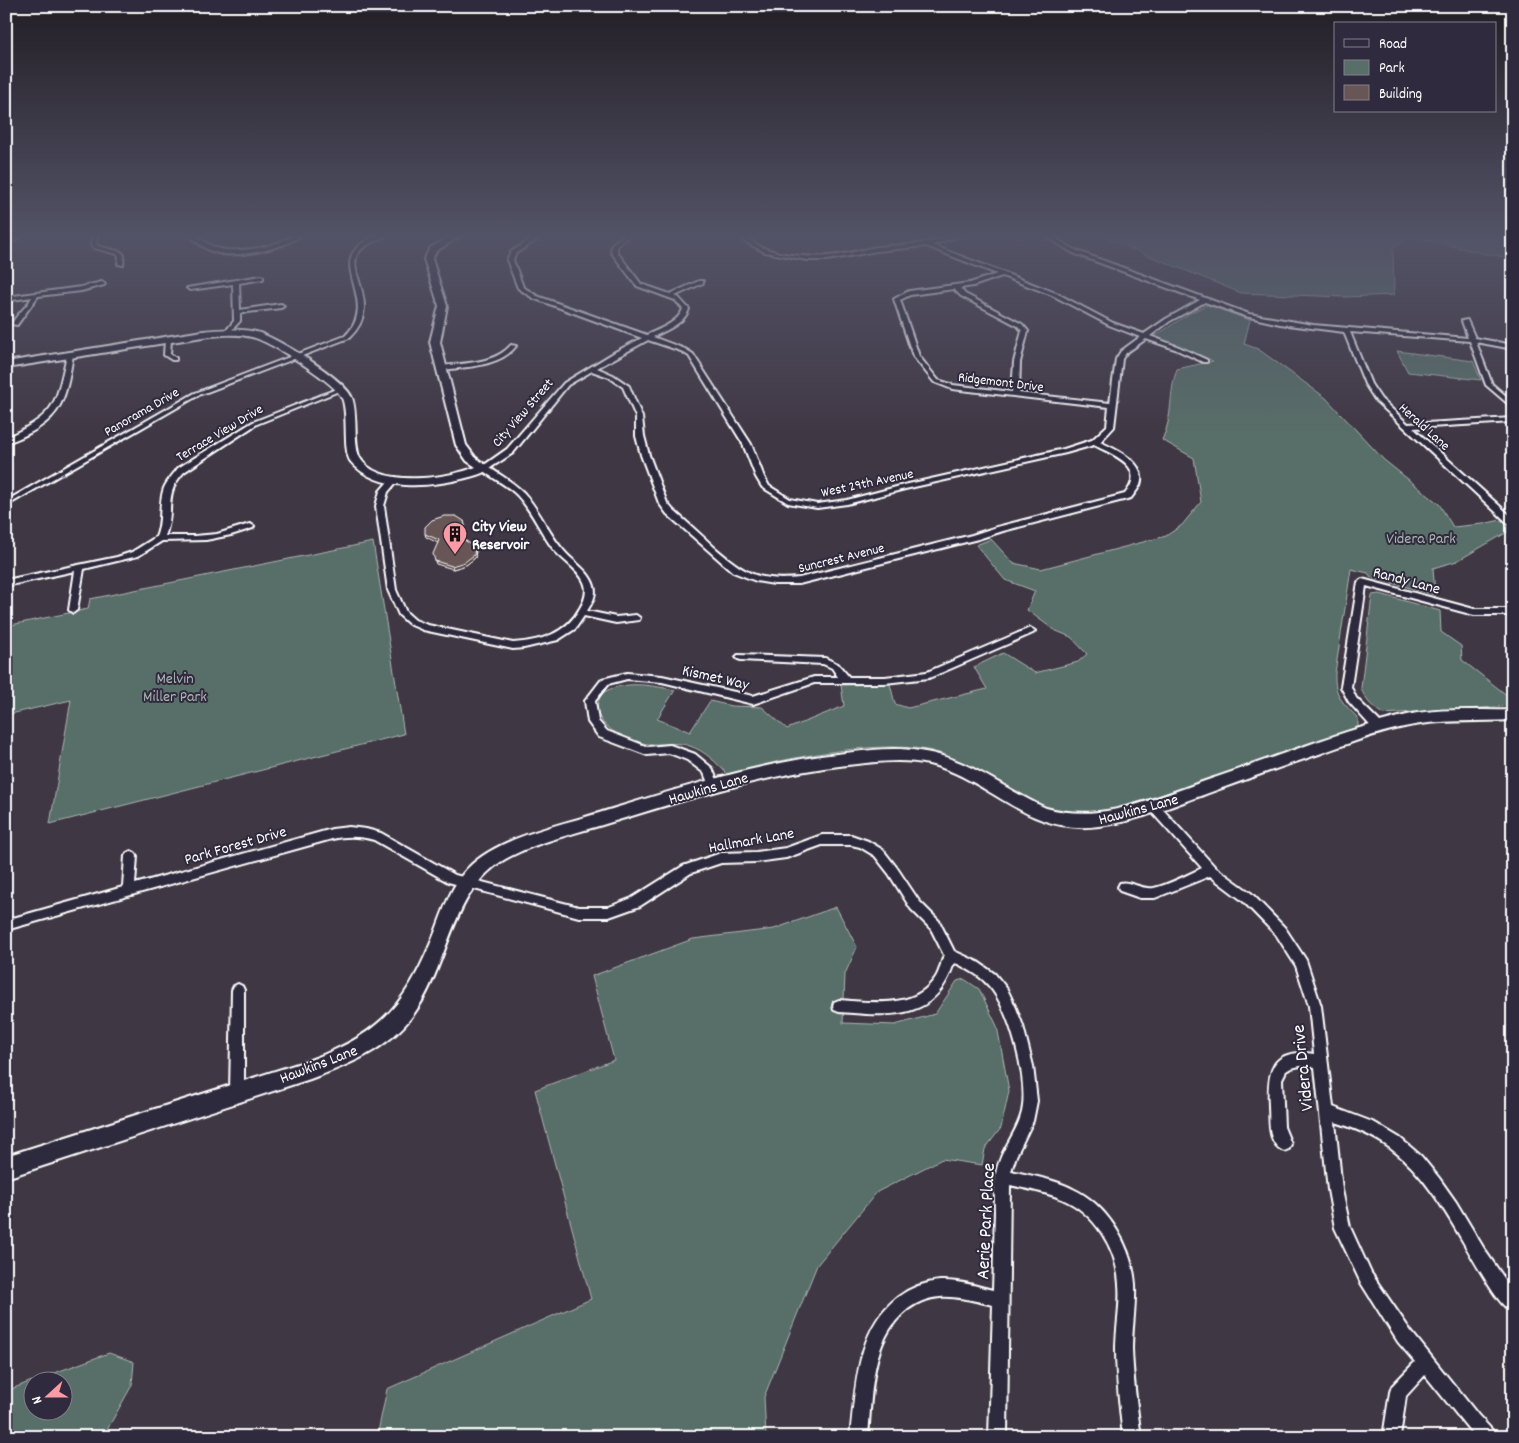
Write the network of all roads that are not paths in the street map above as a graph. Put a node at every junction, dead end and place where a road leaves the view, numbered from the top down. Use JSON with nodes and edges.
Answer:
{"nodes":[{"id":1,"x":34,"y":301,"type":"edge"},
{"id":2,"x":237,"y":301,"type":"edge"},
{"id":3,"x":360,"y":301,"type":"edge"},
{"id":4,"x":442,"y":301,"type":"edge"},
{"id":5,"x":547,"y":301,"type":"edge"},
{"id":6,"x":680,"y":301,"type":"edge"},
{"id":7,"x":898,"y":301,"type":"edge"},
{"id":8,"x":975,"y":301,"type":"edge"},
{"id":9,"x":1068,"y":301,"type":"edge"},
{"id":10,"x":1202,"y":301,"type":"edge"},
{"id":11,"x":1213,"y":301,"type":"edge"},
{"id":12,"x":281,"y":306,"type":"dead end"},
{"id":13,"x":237,"y":312,"type":"junction"},
{"id":14,"x":1464,"y":321,"type":"dead end"},
{"id":15,"x":15,"y":324,"type":"dead end"},
{"id":16,"x":1346,"y":330,"type":"junction"},
{"id":17,"x":228,"y":332,"type":"junction"},
{"id":18,"x":1144,"y":336,"type":"junction"},
{"id":19,"x":647,"y":338,"type":"junction"},
{"id":20,"x":168,"y":340,"type":"junction"},
{"id":21,"x":1472,"y":341,"type":"junction"},
{"id":22,"x":513,"y":346,"type":"dead end"},
{"id":23,"x":1513,"y":347,"type":"edge"},
{"id":24,"x":70,"y":355,"type":"junction"},
{"id":25,"x":296,"y":357,"type":"junction"},
{"id":26,"x":174,"y":358,"type":"dead end"},
{"id":27,"x":1205,"y":361,"type":"dead end"},
{"id":28,"x":6,"y":364,"type":"edge"},
{"id":29,"x":441,"y":368,"type":"junction"},
{"id":30,"x":591,"y":368,"type":"junction"},
{"id":31,"x":341,"y":389,"type":"junction"},
{"id":32,"x":1015,"y":395,"type":"junction"},
{"id":33,"x":1114,"y":406,"type":"junction"},
{"id":34,"x":1513,"y":406,"type":"edge"},
{"id":35,"x":1513,"y":420,"type":"edge"},
{"id":36,"x":1407,"y":426,"type":"junction"},
{"id":37,"x":6,"y":441,"type":"edge"},
{"id":38,"x":1095,"y":442,"type":"junction"},
{"id":39,"x":484,"y":468,"type":"junction"},
{"id":40,"x":395,"y":479,"type":"junction"},
{"id":41,"x":6,"y":504,"type":"edge"},
{"id":42,"x":1513,"y":523,"type":"edge"},
{"id":43,"x":250,"y":526,"type":"dead end"},
{"id":44,"x":160,"y":538,"type":"junction"},
{"id":45,"x":80,"y":567,"type":"junction"},
{"id":46,"x":6,"y":583,"type":"edge"},
{"id":47,"x":73,"y":610,"type":"dead end"},
{"id":48,"x":1513,"y":612,"type":"edge"},
{"id":49,"x":583,"y":613,"type":"junction"},
{"id":50,"x":636,"y":618,"type":"dead end"},
{"id":51,"x":1030,"y":631,"type":"dead end"},
{"id":52,"x":741,"y":657,"type":"dead end"},
{"id":53,"x":846,"y":680,"type":"junction"},
{"id":54,"x":1513,"y":715,"type":"edge"},
{"id":55,"x":1379,"y":728,"type":"junction"},
{"id":56,"x":714,"y":785,"type":"junction"},
{"id":57,"x":1153,"y":806,"type":"junction"},
{"id":58,"x":131,"y":856,"type":"dead end"},
{"id":59,"x":1212,"y":870,"type":"junction"},
{"id":60,"x":466,"y":882,"type":"junction"},
{"id":61,"x":1124,"y":886,"type":"dead end"},
{"id":62,"x":129,"y":890,"type":"junction"},
{"id":63,"x":6,"y":925,"type":"edge"},
{"id":64,"x":950,"y":955,"type":"junction"},
{"id":65,"x":238,"y":990,"type":"dead end"},
{"id":66,"x":839,"y":1006,"type":"dead end"},
{"id":67,"x":1321,"y":1062,"type":"junction"},
{"id":68,"x":237,"y":1092,"type":"junction"},
{"id":69,"x":1327,"y":1112,"type":"junction"},
{"id":70,"x":1284,"y":1144,"type":"dead end"},
{"id":71,"x":6,"y":1167,"type":"edge"},
{"id":72,"x":1002,"y":1176,"type":"junction"},
{"id":73,"x":1000,"y":1299,"type":"junction"},
{"id":74,"x":1513,"y":1304,"type":"edge"},
{"id":75,"x":1425,"y":1363,"type":"junction"},
{"id":76,"x":859,"y":1437,"type":"edge"},
{"id":77,"x":998,"y":1437,"type":"edge"},
{"id":78,"x":1132,"y":1437,"type":"edge"},
{"id":79,"x":1391,"y":1437,"type":"edge"},
{"id":80,"x":1487,"y":1437,"type":"edge"}],
"edges":[{"from":1,"to":15,"type":"street"},
{"from":2,"to":13,"type":"street"},
{"from":3,"to":25,"type":"street","name":"Panorama Drive"},
{"from":4,"to":29,"type":"street"},
{"from":5,"to":19,"type":"street","name":"West 29th Avenue"},
{"from":6,"to":19,"type":"street","name":"City View Street"},
{"from":7,"to":32,"type":"street","name":"Ridgemont Drive"},
{"from":8,"to":32,"type":"street"},
{"from":9,"to":18,"type":"street"},
{"from":10,"to":18,"type":"street"},
{"from":11,"to":16,"type":"street"},
{"from":12,"to":13,"type":"street"},
{"from":13,"to":17,"type":"street"},
{"from":14,"to":21,"type":"street"},
{"from":16,"to":21,"type":"street"},
{"from":16,"to":36,"type":"street","name":"Herald Lane"},
{"from":17,"to":20,"type":"street"},
{"from":17,"to":25,"type":"street"},
{"from":18,"to":27,"type":"street"},
{"from":18,"to":33,"type":"street"},
{"from":19,"to":30,"type":"street","name":"City View Street"},
{"from":19,"to":38,"type":"street","name":"West 29th Avenue"},
{"from":20,"to":24,"type":"street"},
{"from":20,"to":26,"type":"street"},
{"from":21,"to":23,"type":"street"},
{"from":21,"to":34,"type":"street"},
{"from":22,"to":29,"type":"street"},
{"from":24,"to":28,"type":"street"},
{"from":24,"to":37,"type":"street"},
{"from":25,"to":31,"type":"street"},
{"from":25,"to":41,"type":"street","name":"Panorama Drive"},
{"from":29,"to":39,"type":"street"},
{"from":30,"to":38,"type":"street","name":"Suncrest Avenue"},
{"from":30,"to":39,"type":"street","name":"City View Street"},
{"from":31,"to":40,"type":"street","name":"City View Street"},
{"from":31,"to":44,"type":"street","name":"Terrace View Drive"},
{"from":32,"to":33,"type":"street","name":"Ridgemont Drive"},
{"from":33,"to":38,"type":"street"},
{"from":35,"to":36,"type":"street"},
{"from":36,"to":42,"type":"street","name":"Herald Lane"},
{"from":39,"to":40,"type":"street","name":"City View Street"},
{"from":39,"to":49,"type":"street"},
{"from":40,"to":49,"type":"street"},
{"from":43,"to":44,"type":"street"},
{"from":44,"to":45,"type":"street"},
{"from":45,"to":46,"type":"street"},
{"from":45,"to":47,"type":"street"},
{"from":48,"to":55,"type":"street","name":"Randy Lane"},
{"from":49,"to":50,"type":"street"},
{"from":51,"to":53,"type":"street","name":"Kismet Way"},
{"from":52,"to":53,"type":"street"},
{"from":53,"to":56,"type":"street","name":"Kismet Way"},
{"from":54,"to":55,"type":"street","name":"Hawkins Lane"},
{"from":55,"to":57,"type":"street","name":"Hawkins Lane"},
{"from":56,"to":57,"type":"street","name":"Hawkins Lane"},
{"from":56,"to":60,"type":"street","name":"Hawkins Lane"},
{"from":57,"to":59,"type":"street","name":"Videra Drive"},
{"from":58,"to":62,"type":"street"},
{"from":59,"to":61,"type":"street"},
{"from":59,"to":67,"type":"street","name":"Videra Drive"},
{"from":60,"to":62,"type":"street","name":"Park Forest Drive"},
{"from":60,"to":64,"type":"street","name":"Hallmark Lane"},
{"from":60,"to":68,"type":"street","name":"Hawkins Lane"},
{"from":62,"to":63,"type":"street","name":"Park Forest Drive"},
{"from":64,"to":66,"type":"street"},
{"from":64,"to":72,"type":"street","name":"Aerie Park Place"},
{"from":65,"to":68,"type":"street"},
{"from":67,"to":69,"type":"street","name":"Videra Drive"},
{"from":67,"to":70,"type":"street"},
{"from":68,"to":71,"type":"street","name":"Hawkins Lane"},
{"from":69,"to":74,"type":"street"},
{"from":69,"to":75,"type":"street","name":"Videra Drive"},
{"from":72,"to":73,"type":"street","name":"Aerie Park Place"},
{"from":72,"to":78,"type":"street"},
{"from":73,"to":76,"type":"street"},
{"from":73,"to":77,"type":"street","name":"Aerie Park Place"},
{"from":75,"to":79,"type":"street"},
{"from":75,"to":80,"type":"street","name":"Videra Drive"}]}
